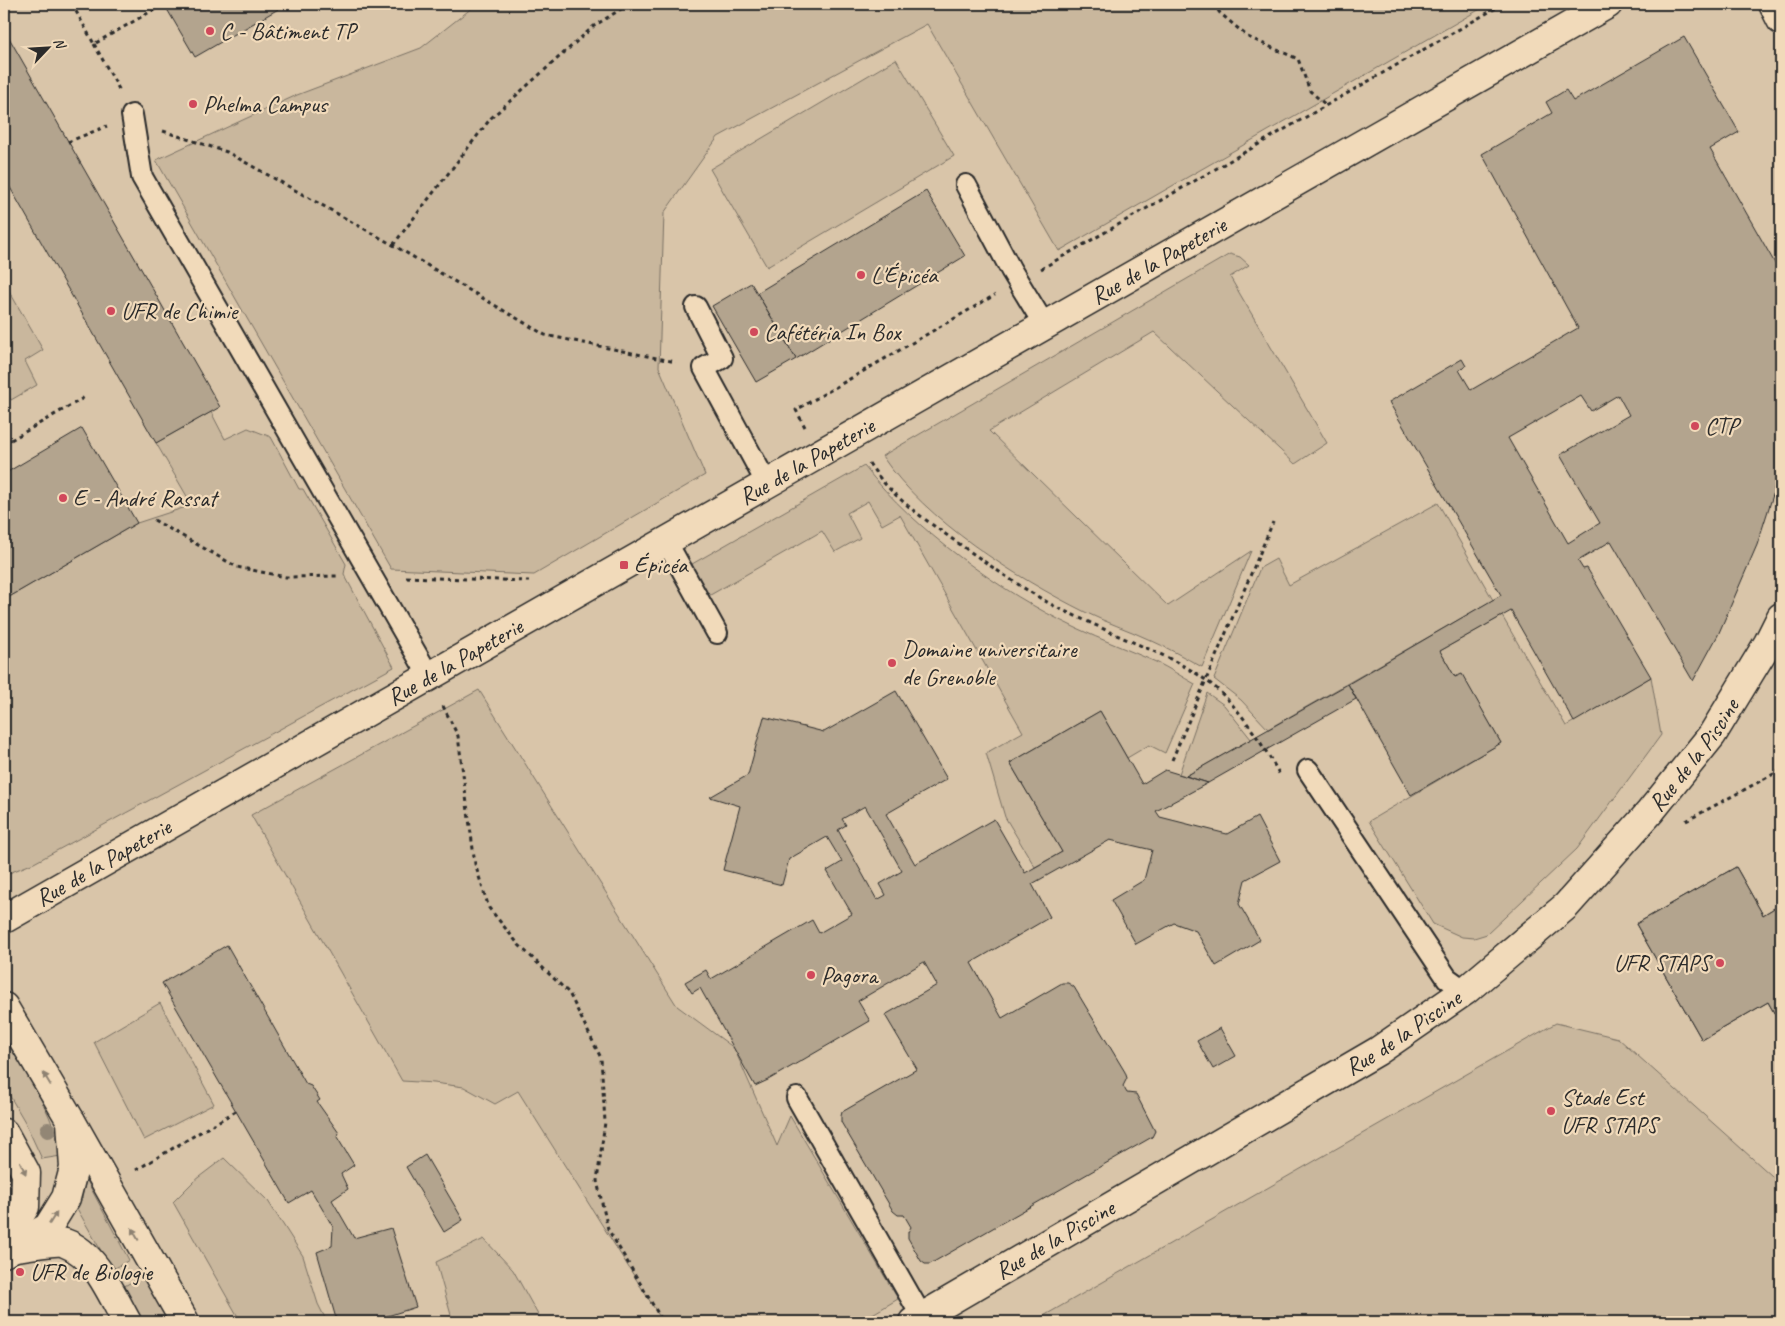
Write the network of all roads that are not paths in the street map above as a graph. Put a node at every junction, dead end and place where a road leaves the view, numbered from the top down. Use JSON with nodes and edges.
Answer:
{"nodes":[{"id":1,"x":1608,"y":4,"type":"edge"},
{"id":2,"x":1773,"y":4,"type":"edge"},
{"id":3,"x":1781,"y":20,"type":"edge"},
{"id":4,"x":132,"y":115,"type":"road end"},
{"id":5,"x":966,"y":185,"type":"dead end"},
{"id":6,"x":696,"y":308,"type":"dead end"},
{"id":7,"x":1045,"y":326,"type":"junction"},
{"id":8,"x":767,"y":484,"type":"junction"},
{"id":9,"x":666,"y":542,"type":"junction"},
{"id":10,"x":1781,"y":617,"type":"edge"},
{"id":11,"x":717,"y":632,"type":"dead end"},
{"id":12,"x":429,"y":676,"type":"junction"},
{"id":13,"x":1308,"y":770,"type":"dead end"},
{"id":14,"x":4,"y":918,"type":"edge"},
{"id":15,"x":1465,"y":991,"type":"junction"},
{"id":16,"x":4,"y":1007,"type":"edge"},
{"id":17,"x":796,"y":1098,"type":"dead end"},
{"id":18,"x":71,"y":1121,"type":"junction"},
{"id":19,"x":4,"y":1133,"type":"edge"},
{"id":20,"x":7,"y":1247,"type":"edge"},
{"id":21,"x":918,"y":1320,"type":"edge"},
{"id":22,"x":127,"y":1322,"type":"edge"},
{"id":23,"x":184,"y":1322,"type":"edge"}],
"edges":[{"from":1,"to":7,"type":"street","name":"Rue de la Papeterie"},
{"from":2,"to":3,"type":"street"},
{"from":4,"to":12,"type":"lane"},
{"from":5,"to":7,"type":"lane"},
{"from":6,"to":8,"type":"lane"},
{"from":7,"to":8,"type":"street","name":"Rue de la Papeterie"},
{"from":8,"to":9,"type":"street","name":"Rue de la Papeterie"},
{"from":9,"to":11,"type":"lane"},
{"from":9,"to":12,"type":"street","name":"Rue de la Papeterie"},
{"from":10,"to":15,"type":"street","name":"Rue de la Piscine"},
{"from":12,"to":14,"type":"street","name":"Rue de la Papeterie"},
{"from":13,"to":15,"type":"lane"},
{"from":15,"to":21,"type":"street","name":"Rue de la Piscine"},
{"from":18,"to":16,"type":"street","one_way":true},
{"from":17,"to":21,"type":"lane"},
{"from":20,"to":18,"type":"street","one_way":true},
{"from":23,"to":18,"type":"street","one_way":true},
{"from":19,"to":20,"type":"street","one_way":true},
{"from":20,"to":22,"type":"street"}]}
